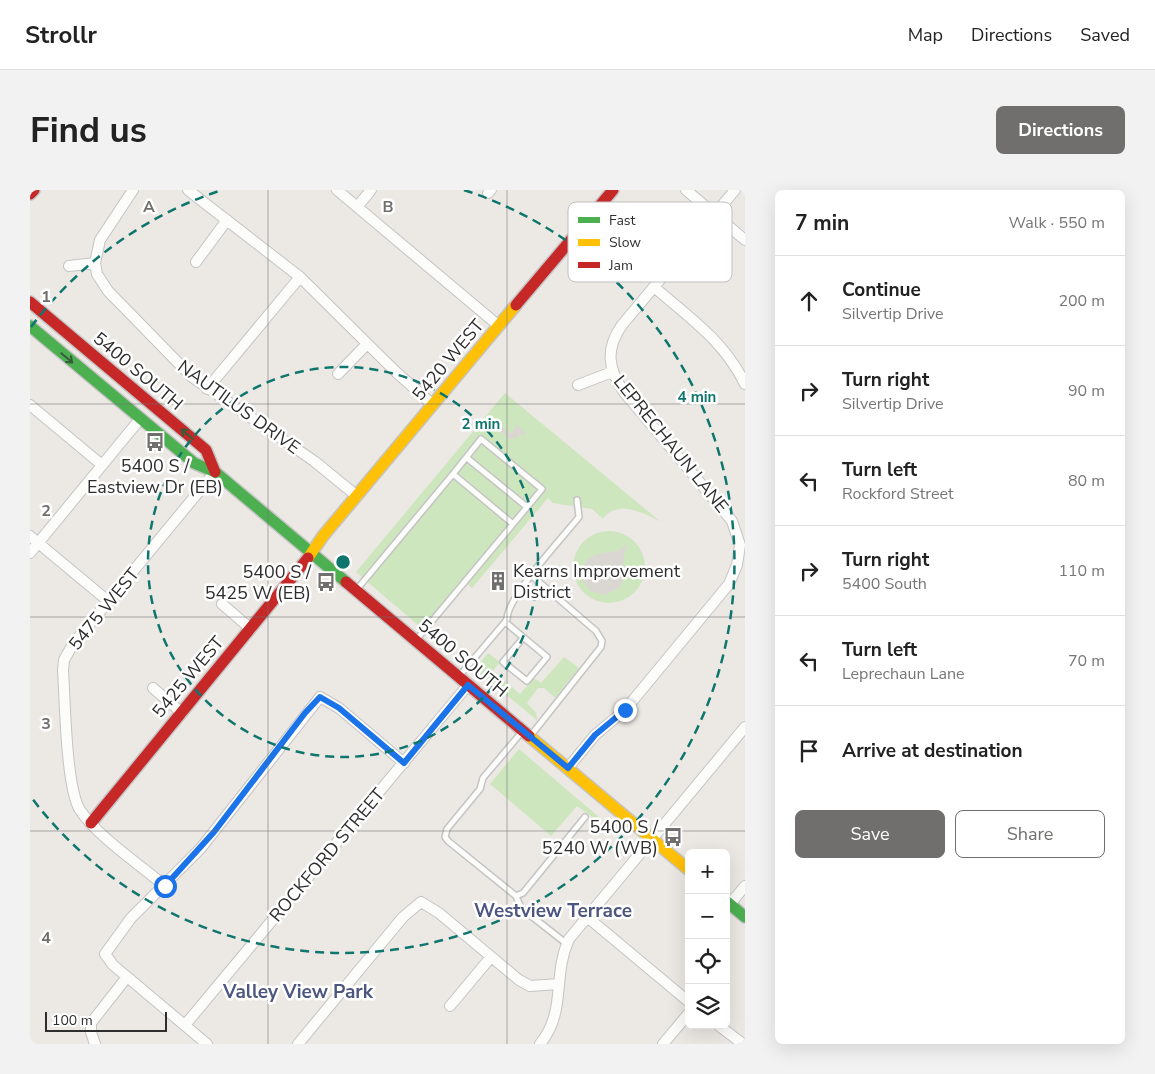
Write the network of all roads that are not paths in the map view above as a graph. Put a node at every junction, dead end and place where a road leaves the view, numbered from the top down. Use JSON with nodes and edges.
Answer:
{"nodes":[{"id":1,"x":34,"y":190,"type":"edge"},
{"id":2,"x":132,"y":190,"type":"edge"},
{"id":3,"x":188,"y":190,"type":"edge"},
{"id":4,"x":337,"y":190,"type":"edge"},
{"id":5,"x":371,"y":190,"type":"edge"},
{"id":6,"x":613,"y":190,"type":"edge"},
{"id":7,"x":686,"y":190,"type":"edge"},
{"id":8,"x":735,"y":190,"type":"edge"},
{"id":9,"x":30,"y":194,"type":"edge"},
{"id":10,"x":603,"y":202,"type":"edge"},
{"id":11,"x":700,"y":202,"type":"edge"},
{"id":12,"x":724,"y":202,"type":"edge"},
{"id":13,"x":357,"y":207,"type":"junction"},
{"id":14,"x":227,"y":220,"type":"junction"},
{"id":15,"x":732,"y":229,"type":"edge"},
{"id":16,"x":745,"y":240,"type":"edge"},
{"id":17,"x":568,"y":244,"type":"edge"},
{"id":18,"x":196,"y":262,"type":"dead end"},
{"id":19,"x":95,"y":263,"type":"junction"},
{"id":20,"x":69,"y":266,"type":"dead end"},
{"id":21,"x":300,"y":277,"type":"junction"},
{"id":22,"x":658,"y":282,"type":"edge"},
{"id":23,"x":654,"y":287,"type":"junction"},
{"id":24,"x":30,"y":302,"type":"edge"},
{"id":25,"x":30,"y":326,"type":"edge"},
{"id":26,"x":499,"y":326,"type":"junction"},
{"id":27,"x":367,"y":344,"type":"junction"},
{"id":28,"x":612,"y":372,"type":"junction"},
{"id":29,"x":338,"y":374,"type":"dead end"},
{"id":30,"x":745,"y":384,"type":"edge"},
{"id":31,"x":578,"y":385,"type":"dead end"},
{"id":32,"x":207,"y":389,"type":"junction"},
{"id":33,"x":30,"y":405,"type":"edge"},
{"id":34,"x":433,"y":405,"type":"junction"},
{"id":35,"x":140,"y":419,"type":"junction"},
{"id":36,"x":466,"y":458,"type":"junction"},
{"id":37,"x":102,"y":465,"type":"junction"},
{"id":38,"x":215,"y":472,"type":"junction"},
{"id":39,"x":453,"y":474,"type":"junction"},
{"id":40,"x":357,"y":496,"type":"junction"},
{"id":41,"x":577,"y":500,"type":"dead end"},
{"id":42,"x":527,"y":507,"type":"junction"},
{"id":43,"x":513,"y":524,"type":"junction"},
{"id":44,"x":34,"y":540,"type":"edge"},
{"id":45,"x":742,"y":544,"type":"edge"},
{"id":46,"x":30,"y":553,"type":"edge"},
{"id":47,"x":311,"y":553,"type":"junction"},
{"id":48,"x":532,"y":576,"type":"junction"},
{"id":49,"x":356,"y":590,"type":"junction"},
{"id":50,"x":108,"y":601,"type":"junction"},
{"id":51,"x":222,"y":604,"type":"dead end"},
{"id":52,"x":505,"y":622,"type":"junction"},
{"id":53,"x":251,"y":628,"type":"junction"},
{"id":54,"x":523,"y":638,"type":"junction"},
{"id":55,"x":415,"y":640,"type":"junction"},
{"id":56,"x":459,"y":676,"type":"junction"},
{"id":57,"x":468,"y":685,"type":"junction"},
{"id":58,"x":153,"y":688,"type":"dead end"},
{"id":59,"x":182,"y":713,"type":"junction"},
{"id":60,"x":745,"y":727,"type":"edge"},
{"id":61,"x":526,"y":733,"type":"junction"},
{"id":62,"x":404,"y":763,"type":"junction"},
{"id":63,"x":568,"y":768,"type":"junction"},
{"id":64,"x":585,"y":817,"type":"dead end"},
{"id":65,"x":90,"y":823,"type":"junction"},
{"id":66,"x":652,"y":838,"type":"junction"},
{"id":67,"x":685,"y":867,"type":"edge"},
{"id":68,"x":165,"y":886,"type":"junction"},
{"id":69,"x":745,"y":886,"type":"edge"},
{"id":70,"x":516,"y":896,"type":"junction"},
{"id":71,"x":730,"y":901,"type":"edge"},
{"id":72,"x":730,"y":905,"type":"edge"},
{"id":73,"x":586,"y":916,"type":"junction"},
{"id":74,"x":745,"y":917,"type":"edge"},
{"id":75,"x":567,"y":944,"type":"junction"},
{"id":76,"x":491,"y":957,"type":"junction"},
{"id":77,"x":127,"y":977,"type":"junction"},
{"id":78,"x":559,"y":984,"type":"junction"},
{"id":79,"x":685,"y":999,"type":"edge"},
{"id":80,"x":450,"y":1006,"type":"dead end"},
{"id":81,"x":685,"y":1018,"type":"edge"},
{"id":82,"x":184,"y":1025,"type":"junction"},
{"id":83,"x":723,"y":1029,"type":"edge"},
{"id":84,"x":96,"y":1044,"type":"edge"},
{"id":85,"x":208,"y":1044,"type":"edge"},
{"id":86,"x":298,"y":1044,"type":"edge"},
{"id":87,"x":540,"y":1044,"type":"edge"},
{"id":88,"x":663,"y":1044,"type":"edge"},
{"id":89,"x":743,"y":1044,"type":"edge"}],
"edges":[{"from":1,"to":9,"type":"main road"},
{"from":2,"to":19,"type":"street"},
{"from":3,"to":14,"type":"street"},
{"from":4,"to":13,"type":"street"},
{"from":5,"to":13,"type":"street"},
{"from":6,"to":10,"type":"main road","name":"5420 WEST"},
{"from":7,"to":11,"type":"street"},
{"from":8,"to":12,"type":"street","name":"LEPRECHAUN LANE"},
{"from":13,"to":26,"type":"street"},
{"from":14,"to":18,"type":"street"},
{"from":14,"to":21,"type":"street"},
{"from":15,"to":16,"type":"street"},
{"from":17,"to":26,"type":"main road","name":"5420 WEST"},
{"from":19,"to":20,"type":"street"},
{"from":19,"to":32,"type":"street","name":"NAUTILUS DRIVE"},
{"from":21,"to":27,"type":"street"},
{"from":21,"to":32,"type":"street"},
{"from":22,"to":23,"type":"street","name":"LEPRECHAUN LANE"},
{"from":23,"to":28,"type":"street","name":"LEPRECHAUN LANE"},
{"from":23,"to":30,"type":"street"},
{"from":38,"to":24,"type":"main road","name":"5400 SOUTH","one_way":true},
{"from":25,"to":35,"type":"main road","name":"5400 SOUTH","one_way":true},
{"from":26,"to":34,"type":"main road","name":"5420 WEST"},
{"from":27,"to":29,"type":"street"},
{"from":27,"to":34,"type":"street"},
{"from":28,"to":31,"type":"street"},
{"from":28,"to":45,"type":"street","name":"LEPRECHAUN LANE"},
{"from":32,"to":40,"type":"street","name":"NAUTILUS DRIVE"},
{"from":33,"to":37,"type":"street"},
{"from":34,"to":40,"type":"main road","name":"5420 WEST"},
{"from":35,"to":37,"type":"street"},
{"from":35,"to":38,"type":"main road","name":"5400 SOUTH"},
{"from":36,"to":39,"type":"lane"},
{"from":36,"to":42,"type":"lane"},
{"from":36,"to":42,"type":"lane"},
{"from":37,"to":44,"type":"street"},
{"from":38,"to":47,"type":"main road","name":"5400 SOUTH"},
{"from":38,"to":50,"type":"street","name":"5475 WEST"},
{"from":39,"to":43,"type":"lane"},
{"from":39,"to":49,"type":"lane"},
{"from":40,"to":47,"type":"main road","name":"5420 WEST"},
{"from":41,"to":48,"type":"lane"},
{"from":42,"to":43,"type":"lane"},
{"from":43,"to":55,"type":"lane"},
{"from":44,"to":46,"type":"street"},
{"from":44,"to":50,"type":"street"},
{"from":45,"to":63,"type":"street","name":"LEPRECHAUN LANE"},
{"from":47,"to":49,"type":"main road","name":"5400 SOUTH"},
{"from":47,"to":53,"type":"main road","name":"5425 WEST"},
{"from":48,"to":52,"type":"lane"},
{"from":48,"to":61,"type":"lane"},
{"from":49,"to":55,"type":"main road","name":"5400 SOUTH"},
{"from":50,"to":65,"type":"street","name":"5475 WEST"},
{"from":51,"to":53,"type":"street"},
{"from":52,"to":54,"type":"lane"},
{"from":52,"to":56,"type":"lane"},
{"from":53,"to":59,"type":"main road","name":"5425 WEST"},
{"from":54,"to":54,"type":"lane"},
{"from":55,"to":56,"type":"main road","name":"5400 SOUTH"},
{"from":56,"to":57,"type":"main road","name":"5400 SOUTH"},
{"from":57,"to":61,"type":"main road","name":"5400 SOUTH"},
{"from":57,"to":62,"type":"street","name":"ROCKFORD STREET"},
{"from":58,"to":59,"type":"street"},
{"from":59,"to":65,"type":"main road","name":"5425 WEST"},
{"from":60,"to":66,"type":"street"},
{"from":61,"to":63,"type":"main road","name":"5400 SOUTH"},
{"from":61,"to":70,"type":"lane"},
{"from":62,"to":68,"type":"street"},
{"from":62,"to":82,"type":"street","name":"ROCKFORD STREET"},
{"from":63,"to":66,"type":"main road","name":"5400 SOUTH"},
{"from":64,"to":70,"type":"lane"},
{"from":65,"to":68,"type":"street","name":"5475 WEST"},
{"from":66,"to":67,"type":"main road","name":"5400 SOUTH"},
{"from":66,"to":73,"type":"street"},
{"from":68,"to":77,"type":"street"},
{"from":69,"to":71,"type":"street"},
{"from":70,"to":75,"type":"lane"},
{"from":72,"to":74,"type":"main road"},
{"from":73,"to":75,"type":"street"},
{"from":73,"to":79,"type":"street"},
{"from":75,"to":78,"type":"street"},
{"from":76,"to":78,"type":"street"},
{"from":76,"to":80,"type":"street"},
{"from":76,"to":86,"type":"street"},
{"from":77,"to":82,"type":"street"},
{"from":77,"to":84,"type":"street"},
{"from":78,"to":87,"type":"street"},
{"from":81,"to":88,"type":"street"},
{"from":82,"to":85,"type":"street"},
{"from":83,"to":89,"type":"street"}]}
